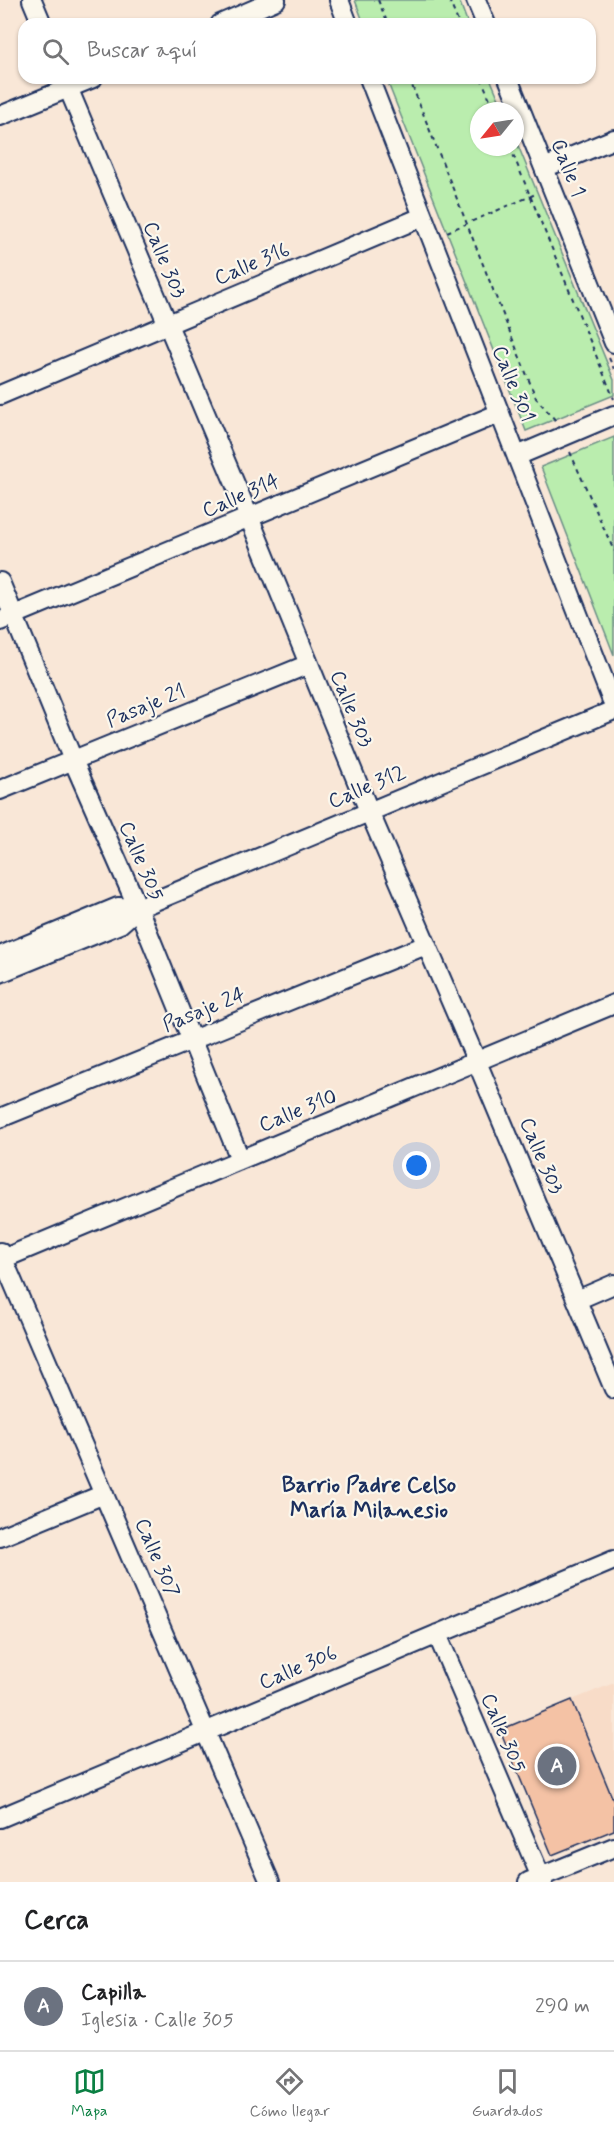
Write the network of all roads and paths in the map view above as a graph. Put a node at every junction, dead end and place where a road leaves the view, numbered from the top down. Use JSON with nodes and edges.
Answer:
{"nodes":[{"id":1,"x":32,"y":0,"type":"edge"},
{"id":2,"x":276,"y":0,"type":"edge"},
{"id":3,"x":339,"y":0,"type":"edge"},
{"id":4,"x":378,"y":0,"type":"edge"},
{"id":5,"x":449,"y":0,"type":"edge"},
{"id":6,"x":476,"y":0,"type":"edge"},
{"id":7,"x":40,"y":18,"type":"edge"},
{"id":8,"x":234,"y":18,"type":"edge"},
{"id":9,"x":346,"y":18,"type":"edge"},
{"id":10,"x":386,"y":18,"type":"edge"},
{"id":11,"x":456,"y":18,"type":"edge"},
{"id":12,"x":484,"y":18,"type":"edge"},
{"id":13,"x":64,"y":84,"type":"edge"},
{"id":14,"x":66,"y":84,"type":"edge"},
{"id":15,"x":371,"y":84,"type":"edge"},
{"id":16,"x":411,"y":84,"type":"edge"},
{"id":17,"x":484,"y":84,"type":"edge"},
{"id":18,"x":510,"y":84,"type":"edge"},
{"id":19,"x":491,"y":102,"type":"edge"},
{"id":20,"x":0,"y":116,"type":"edge"},
{"id":21,"x":614,"y":140,"type":"edge"},
{"id":22,"x":514,"y":156,"type":"edge"},
{"id":23,"x":544,"y":168,"type":"junction"},
{"id":24,"x":551,"y":186,"type":"junction"},
{"id":25,"x":530,"y":196,"type":"junction"},
{"id":26,"x":422,"y":217,"type":"junction"},
{"id":27,"x":466,"y":223,"type":"junction"},
{"id":28,"x":431,"y":239,"type":"junction"},
{"id":29,"x":166,"y":325,"type":"junction"},
{"id":30,"x":614,"y":343,"type":"edge"},
{"id":31,"x":0,"y":395,"type":"edge"},
{"id":32,"x":614,"y":399,"type":"edge"},
{"id":33,"x":500,"y":413,"type":"junction"},
{"id":34,"x":614,"y":415,"type":"edge"},
{"id":35,"x":564,"y":437,"type":"junction"},
{"id":36,"x":517,"y":456,"type":"junction"},
{"id":37,"x":249,"y":517,"type":"junction"},
{"id":38,"x":614,"y":551,"type":"edge"},
{"id":39,"x":0,"y":582,"type":"edge"},
{"id":40,"x":7,"y":618,"type":"edge"},
{"id":41,"x":309,"y":664,"type":"junction"},
{"id":42,"x":614,"y":708,"type":"edge"},
{"id":43,"x":73,"y":760,"type":"junction"},
{"id":44,"x":0,"y":790,"type":"edge"},
{"id":45,"x":369,"y":811,"type":"junction"},
{"id":46,"x":138,"y":908,"type":"junction"},
{"id":47,"x":426,"y":945,"type":"junction"},
{"id":48,"x":0,"y":956,"type":"edge"},
{"id":49,"x":0,"y":973,"type":"edge"},
{"id":50,"x":614,"y":1004,"type":"edge"},
{"id":51,"x":190,"y":1039,"type":"junction"},
{"id":52,"x":477,"y":1062,"type":"junction"},
{"id":53,"x":0,"y":1118,"type":"edge"},
{"id":54,"x":240,"y":1159,"type":"junction"},
{"id":55,"x":1,"y":1257,"type":"edge"},
{"id":56,"x":614,"y":1284,"type":"edge"},
{"id":57,"x":577,"y":1300,"type":"junction"},
{"id":58,"x":614,"y":1389,"type":"edge"},
{"id":59,"x":104,"y":1494,"type":"junction"},
{"id":60,"x":0,"y":1537,"type":"edge"},
{"id":61,"x":614,"y":1560,"type":"edge"},
{"id":62,"x":436,"y":1634,"type":"junction"},
{"id":63,"x":207,"y":1731,"type":"junction"},
{"id":64,"x":0,"y":1818,"type":"edge"},
{"id":65,"x":614,"y":1847,"type":"edge"},
{"id":66,"x":537,"y":1880,"type":"edge"},
{"id":67,"x":270,"y":1882,"type":"edge"}],
"edges":[{"from":1,"to":7,"type":"street"},
{"from":2,"to":8,"type":"street"},
{"from":3,"to":9,"type":"street"},
{"from":4,"to":10,"type":"path"},
{"from":5,"to":11,"type":"path"},
{"from":6,"to":12,"type":"street"},
{"from":13,"to":20,"type":"street"},
{"from":14,"to":29,"type":"street","name":"Calle 303"},
{"from":15,"to":26,"type":"street","name":"Calle 301"},
{"from":16,"to":27,"type":"path"},
{"from":17,"to":19,"type":"path"},
{"from":18,"to":23,"type":"street","name":"Calle 1"},
{"from":21,"to":23,"type":"street"},
{"from":22,"to":25,"type":"path"},
{"from":23,"to":24,"type":"street","name":"Calle 1"},
{"from":24,"to":25,"type":"path"},
{"from":24,"to":30,"type":"street","name":"Calle 1"},
{"from":25,"to":27,"type":"path"},
{"from":25,"to":32,"type":"path"},
{"from":26,"to":28,"type":"street","name":"Calle 301"},
{"from":26,"to":29,"type":"street","name":"Calle 316"},
{"from":27,"to":28,"type":"path"},
{"from":27,"to":35,"type":"path"},
{"from":28,"to":33,"type":"street","name":"Calle 301"},
{"from":29,"to":31,"type":"street","name":"Calle 316"},
{"from":29,"to":37,"type":"street","name":"Calle 303"},
{"from":33,"to":36,"type":"street","name":"Calle 301"},
{"from":33,"to":37,"type":"street","name":"Calle 314"},
{"from":34,"to":35,"type":"street"},
{"from":35,"to":36,"type":"street"},
{"from":35,"to":38,"type":"path"},
{"from":36,"to":42,"type":"street","name":"Calle 301"},
{"from":37,"to":40,"type":"street","name":"Calle 314"},
{"from":37,"to":41,"type":"street","name":"Calle 303"},
{"from":39,"to":40,"type":"street","name":"Calle 305"},
{"from":40,"to":43,"type":"street","name":"Calle 305"},
{"from":41,"to":43,"type":"street","name":"Pasaje 21"},
{"from":41,"to":45,"type":"street","name":"Calle 303"},
{"from":42,"to":45,"type":"street","name":"Calle 312"},
{"from":43,"to":44,"type":"street","name":"Pasaje 21"},
{"from":43,"to":46,"type":"street","name":"Calle 305"},
{"from":45,"to":46,"type":"street","name":"Calle 312"},
{"from":45,"to":47,"type":"street","name":"Calle 303"},
{"from":46,"to":48,"type":"street","name":"Calle 312"},
{"from":46,"to":49,"type":"street","name":"Calle 312"},
{"from":46,"to":51,"type":"street","name":"Calle 305"},
{"from":47,"to":51,"type":"street","name":"Pasaje 24"},
{"from":47,"to":52,"type":"street","name":"Calle 303"},
{"from":50,"to":52,"type":"street","name":"Calle 310"},
{"from":51,"to":53,"type":"street","name":"Pasaje 24"},
{"from":51,"to":54,"type":"street","name":"Calle 305"},
{"from":52,"to":54,"type":"street","name":"Calle 310"},
{"from":52,"to":57,"type":"street","name":"Calle 303"},
{"from":54,"to":55,"type":"street","name":"Calle 310"},
{"from":55,"to":59,"type":"street","name":"Calle 307"},
{"from":56,"to":57,"type":"street"},
{"from":57,"to":58,"type":"street","name":"Calle 303"},
{"from":59,"to":60,"type":"street"},
{"from":59,"to":63,"type":"street","name":"Calle 307"},
{"from":61,"to":62,"type":"street","name":"Calle 306"},
{"from":62,"to":63,"type":"street","name":"Calle 306"},
{"from":62,"to":66,"type":"street","name":"Calle 305"},
{"from":63,"to":64,"type":"street","name":"Calle 306"},
{"from":63,"to":67,"type":"street","name":"Calle 307"},
{"from":65,"to":66,"type":"street"}]}
